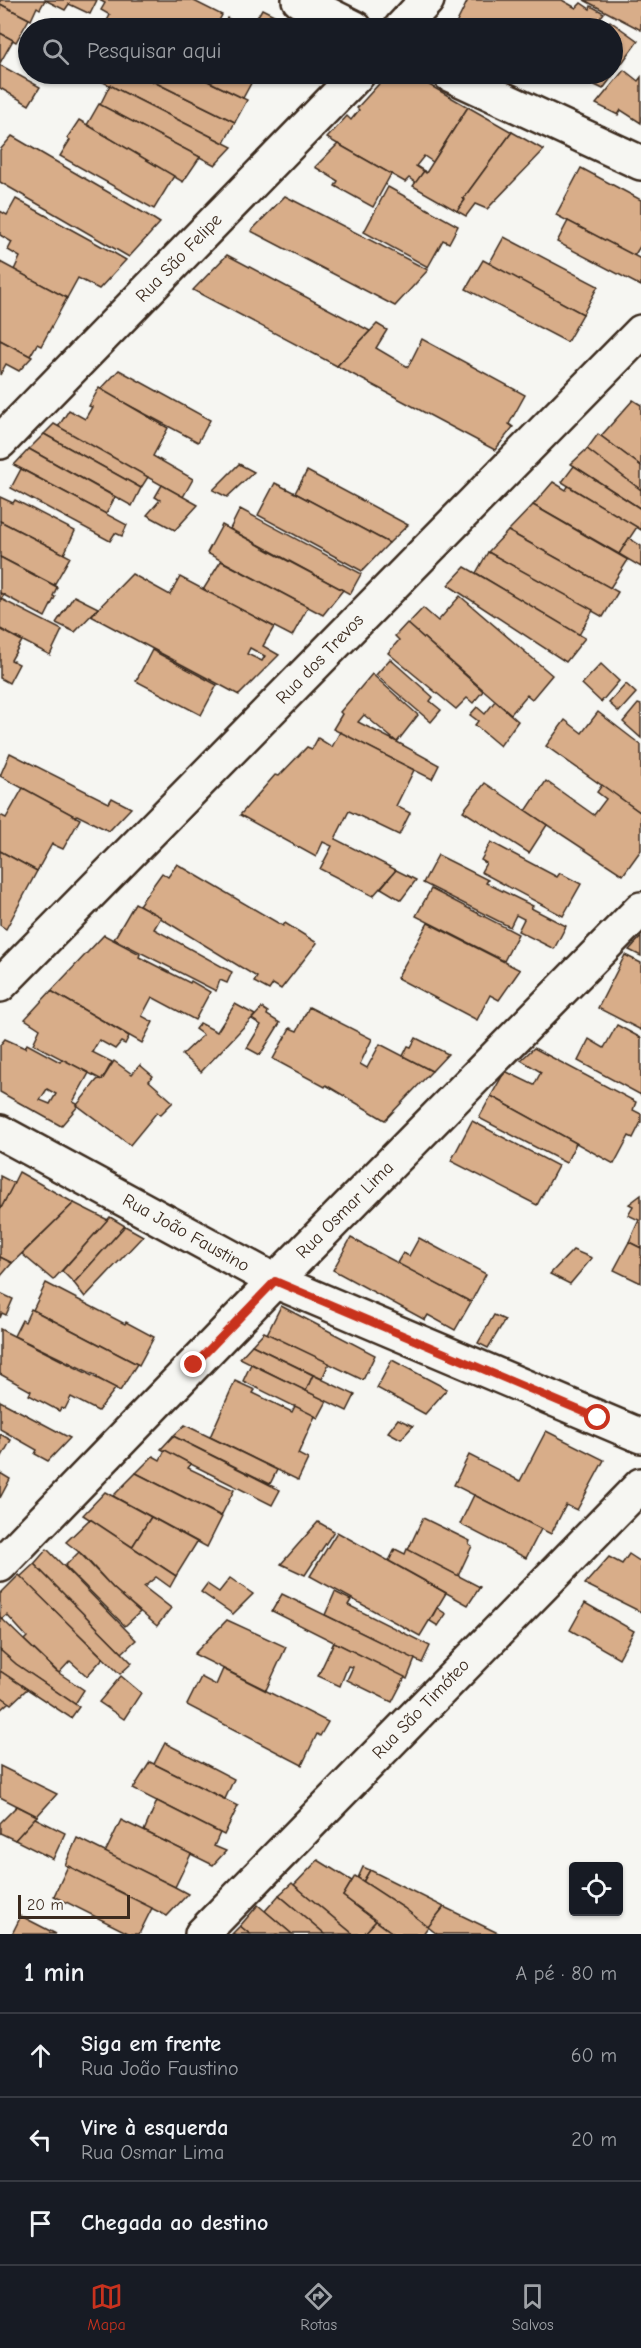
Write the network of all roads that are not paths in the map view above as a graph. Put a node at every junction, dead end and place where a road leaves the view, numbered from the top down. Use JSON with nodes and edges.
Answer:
{"nodes":[{"id":1,"x":299,"y":0,"type":"edge"},
{"id":2,"x":427,"y":0,"type":"edge"},
{"id":3,"x":335,"y":18,"type":"edge"},
{"id":4,"x":410,"y":18,"type":"edge"},
{"id":5,"x":348,"y":84,"type":"edge"},
{"id":6,"x":471,"y":84,"type":"edge"},
{"id":7,"x":641,"y":163,"type":"edge"},
{"id":8,"x":641,"y":332,"type":"edge"},
{"id":9,"x":0,"y":442,"type":"edge"},
{"id":10,"x":641,"y":909,"type":"edge"},
{"id":11,"x":0,"y":986,"type":"edge"},
{"id":12,"x":0,"y":1132,"type":"edge"},
{"id":13,"x":275,"y":1281,"type":"junction"},
{"id":14,"x":641,"y":1436,"type":"edge"},
{"id":15,"x":641,"y":1485,"type":"edge"},
{"id":16,"x":0,"y":1564,"type":"edge"},
{"id":17,"x":202,"y":1934,"type":"edge"}],
"edges":[{"from":1,"to":3,"type":"street"},
{"from":2,"to":4,"type":"street"},
{"from":5,"to":9,"type":"street","name":"Rua São Felipe"},
{"from":6,"to":7,"type":"street"},
{"from":8,"to":11,"type":"street","name":"Rua dos Trevos"},
{"from":10,"to":13,"type":"street","name":"Rua Osmar Lima"},
{"from":12,"to":13,"type":"street","name":"Rua João Faustino"},
{"from":13,"to":14,"type":"street","name":"Rua João Faustino"},
{"from":13,"to":16,"type":"street","name":"Rua Osmar Lima"},
{"from":15,"to":17,"type":"street","name":"Rua São Timóteo"}]}
